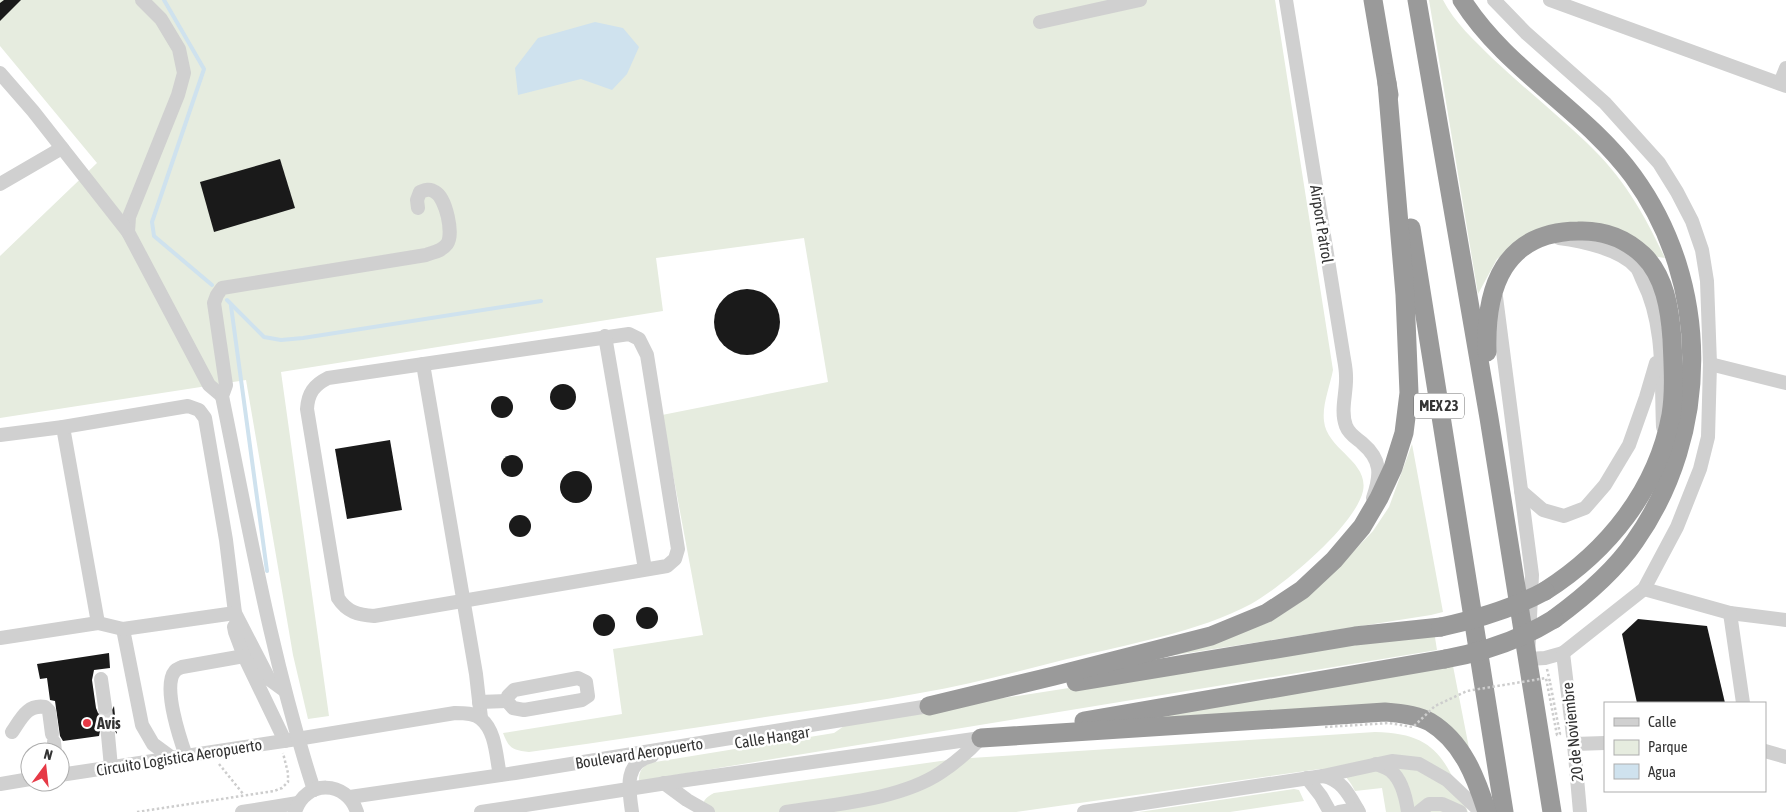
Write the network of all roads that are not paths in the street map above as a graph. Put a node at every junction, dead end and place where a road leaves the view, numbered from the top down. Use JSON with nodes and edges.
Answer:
{"nodes":[{"id":1,"x":142,"y":0,"type":"edge"},
{"id":2,"x":1140,"y":0,"type":"edge"},
{"id":3,"x":1286,"y":0,"type":"edge"},
{"id":4,"x":1373,"y":0,"type":"edge"},
{"id":5,"x":1417,"y":0,"type":"edge"},
{"id":6,"x":1462,"y":0,"type":"edge"},
{"id":7,"x":1494,"y":0,"type":"edge"},
{"id":8,"x":1550,"y":0,"type":"edge"},
{"id":9,"x":1040,"y":22,"type":"dead end"},
{"id":10,"x":1786,"y":68,"type":"edge"},
{"id":11,"x":0,"y":73,"type":"edge"},
{"id":12,"x":1387,"y":83,"type":"junction"},
{"id":13,"x":1783,"y":85,"type":"edge"},
{"id":14,"x":62,"y":148,"type":"junction"},
{"id":15,"x":0,"y":184,"type":"edge"},
{"id":16,"x":418,"y":208,"type":"dead end"},
{"id":17,"x":128,"y":232,"type":"junction"},
{"id":18,"x":1543,"y":235,"type":"junction"},
{"id":19,"x":1495,"y":288,"type":"junction"},
{"id":20,"x":605,"y":336,"type":"junction"},
{"id":21,"x":1659,"y":351,"type":"junction"},
{"id":22,"x":423,"y":364,"type":"junction"},
{"id":23,"x":1710,"y":364,"type":"junction"},
{"id":24,"x":1786,"y":383,"type":"edge"},
{"id":25,"x":222,"y":396,"type":"junction"},
{"id":26,"x":1489,"y":418,"type":"junction"},
{"id":27,"x":63,"y":427,"type":"junction"},
{"id":28,"x":0,"y":435,"type":"edge"},
{"id":29,"x":1664,"y":442,"type":"junction"},
{"id":30,"x":1521,"y":491,"type":"junction"},
{"id":31,"x":1362,"y":527,"type":"junction"},
{"id":32,"x":645,"y":570,"type":"junction"},
{"id":33,"x":1644,"y":589,"type":"junction"},
{"id":34,"x":464,"y":600,"type":"junction"},
{"id":35,"x":1730,"y":613,"type":"junction"},
{"id":36,"x":237,"y":617,"type":"junction"},
{"id":37,"x":1786,"y":620,"type":"edge"},
{"id":38,"x":98,"y":623,"type":"junction"},
{"id":39,"x":123,"y":629,"type":"junction"},
{"id":40,"x":0,"y":638,"type":"edge"},
{"id":41,"x":1562,"y":653,"type":"junction"},
{"id":42,"x":244,"y":656,"type":"junction"},
{"id":43,"x":1528,"y":659,"type":"junction"},
{"id":44,"x":101,"y":679,"type":"dead end"},
{"id":45,"x":284,"y":690,"type":"junction"},
{"id":46,"x":507,"y":701,"type":"junction"},
{"id":47,"x":479,"y":702,"type":"junction"},
{"id":48,"x":1743,"y":702,"type":"edge"},
{"id":49,"x":929,"y":706,"type":"junction"},
{"id":50,"x":105,"y":707,"type":"tunnel mouth"},
{"id":51,"x":481,"y":718,"type":"junction"},
{"id":52,"x":846,"y":720,"type":"junction"},
{"id":53,"x":12,"y":732,"type":"dead end"},
{"id":54,"x":108,"y":736,"type":"tunnel mouth"},
{"id":55,"x":981,"y":738,"type":"junction"},
{"id":56,"x":54,"y":742,"type":"edge"},
{"id":57,"x":288,"y":742,"type":"junction"},
{"id":58,"x":1604,"y":743,"type":"edge"},
{"id":59,"x":1574,"y":744,"type":"junction"},
{"id":60,"x":1766,"y":751,"type":"edge"},
{"id":61,"x":179,"y":757,"type":"junction"},
{"id":62,"x":1786,"y":757,"type":"edge"},
{"id":63,"x":1376,"y":764,"type":"junction"},
{"id":64,"x":111,"y":767,"type":"junction"},
{"id":65,"x":70,"y":773,"type":"edge"},
{"id":66,"x":500,"y":775,"type":"junction"},
{"id":67,"x":1323,"y":776,"type":"junction"},
{"id":68,"x":1307,"y":778,"type":"junction"},
{"id":69,"x":20,"y":781,"type":"edge"},
{"id":70,"x":664,"y":783,"type":"junction"},
{"id":71,"x":0,"y":784,"type":"edge"},
{"id":72,"x":314,"y":790,"type":"junction"},
{"id":73,"x":629,"y":790,"type":"junction"},
{"id":74,"x":350,"y":797,"type":"junction"},
{"id":75,"x":296,"y":809,"type":"edge"},
{"id":76,"x":1358,"y":810,"type":"edge"},
{"id":77,"x":242,"y":812,"type":"edge"},
{"id":78,"x":358,"y":812,"type":"edge"},
{"id":79,"x":481,"y":812,"type":"edge"},
{"id":80,"x":632,"y":812,"type":"edge"},
{"id":81,"x":708,"y":812,"type":"edge"},
{"id":82,"x":786,"y":812,"type":"edge"},
{"id":83,"x":1084,"y":812,"type":"edge"},
{"id":84,"x":1330,"y":812,"type":"edge"},
{"id":85,"x":1339,"y":812,"type":"edge"},
{"id":86,"x":1408,"y":812,"type":"edge"},
{"id":87,"x":1419,"y":812,"type":"edge"},
{"id":88,"x":1460,"y":812,"type":"edge"},
{"id":89,"x":1481,"y":812,"type":"edge"},
{"id":90,"x":1487,"y":812,"type":"edge"},
{"id":91,"x":1504,"y":812,"type":"edge"},
{"id":92,"x":1552,"y":812,"type":"edge"},
{"id":93,"x":1580,"y":812,"type":"edge"}],
"edges":[{"from":1,"to":17,"type":"street"},
{"from":2,"to":9,"type":"street"},
{"from":3,"to":31,"type":"street","name":"Airport Patrol"},
{"from":4,"to":12,"type":"highway","number":"MEX 23"},
{"from":5,"to":26,"type":"highway","number":"MEX 23"},
{"from":6,"to":55,"type":"highway","bridge":true},
{"from":7,"to":23,"type":"street"},
{"from":8,"to":13,"type":"street"},
{"from":10,"to":13,"type":"street"},
{"from":11,"to":14,"type":"street"},
{"from":12,"to":31,"type":"highway"},
{"from":12,"to":91,"type":"highway","number":"MEX 23"},
{"from":14,"to":15,"type":"street"},
{"from":14,"to":17,"type":"street"},
{"from":16,"to":25,"type":"street"},
{"from":17,"to":25,"type":"street"},
{"from":18,"to":19,"type":"highway"},
{"from":18,"to":21,"type":"street"},
{"from":18,"to":29,"type":"highway"},
{"from":19,"to":26,"type":"highway"},
{"from":19,"to":30,"type":"street"},
{"from":20,"to":22,"type":"street"},
{"from":20,"to":32,"type":"street"},
{"from":20,"to":32,"type":"street"},
{"from":21,"to":29,"type":"street"},
{"from":21,"to":30,"type":"street"},
{"from":22,"to":34,"type":"street"},
{"from":22,"to":34,"type":"street"},
{"from":23,"to":24,"type":"street"},
{"from":23,"to":33,"type":"street"},
{"from":25,"to":45,"type":"street"},
{"from":26,"to":43,"type":"highway","number":"MEX 23"},
{"from":27,"to":28,"type":"street"},
{"from":27,"to":36,"type":"street"},
{"from":27,"to":38,"type":"street"},
{"from":29,"to":49,"type":"highway","bridge":true},
{"from":30,"to":43,"type":"street"},
{"from":31,"to":49,"type":"highway"},
{"from":32,"to":34,"type":"street"},
{"from":33,"to":35,"type":"street"},
{"from":33,"to":41,"type":"street"},
{"from":34,"to":47,"type":"street"},
{"from":35,"to":37,"type":"street"},
{"from":35,"to":48,"type":"street"},
{"from":36,"to":39,"type":"street"},
{"from":36,"to":42,"type":"street"},
{"from":36,"to":45,"type":"street"},
{"from":38,"to":39,"type":"street"},
{"from":38,"to":40,"type":"street"},
{"from":39,"to":61,"type":"street"},
{"from":41,"to":43,"type":"street"},
{"from":41,"to":59,"type":"street","name":"20 de Noviembre"},
{"from":42,"to":57,"type":"street"},
{"from":42,"to":61,"type":"street"},
{"from":43,"to":92,"type":"highway","number":"MEX 23"},
{"from":44,"to":50,"type":"street"},
{"from":45,"to":57,"type":"street"},
{"from":46,"to":46,"type":"street"},
{"from":46,"to":47,"type":"street"},
{"from":47,"to":51,"type":"street"},
{"from":49,"to":52,"type":"street","name":"Boulevard Aeropuerto"},
{"from":51,"to":57,"type":"street","name":"Circuito Logistica Aeropuerto"},
{"from":51,"to":66,"type":"street"},
{"from":52,"to":66,"type":"street","name":"Boulevard Aeropuerto"},
{"from":52,"to":73,"type":"street","name":"Calle Hangar"},
{"from":53,"to":56,"type":"street"},
{"from":54,"to":64,"type":"street"},
{"from":55,"to":70,"type":"street","name":"Boulevard Aeropuerto"},
{"from":55,"to":82,"type":"street"},
{"from":55,"to":90,"type":"highway"},
{"from":57,"to":61,"type":"street","name":"Circuito Logistica Aeropuerto"},
{"from":57,"to":72,"type":"street"},
{"from":58,"to":59,"type":"street"},
{"from":59,"to":93,"type":"street","name":"20 de Noviembre"},
{"from":60,"to":62,"type":"street"},
{"from":61,"to":64,"type":"street","name":"Circuito Logistica Aeropuerto"},
{"from":63,"to":67,"type":"street"},
{"from":63,"to":86,"type":"street"},
{"from":63,"to":89,"type":"street"},
{"from":64,"to":65,"type":"street","name":"Circuito Logistica Aeropuerto"},
{"from":66,"to":74,"type":"street","name":"Boulevard Aeropuerto"},
{"from":67,"to":68,"type":"street"},
{"from":67,"to":76,"type":"street"},
{"from":68,"to":83,"type":"street"},
{"from":68,"to":84,"type":"street"},
{"from":69,"to":71,"type":"street"},
{"from":70,"to":73,"type":"street","name":"Boulevard Aeropuerto"},
{"from":70,"to":81,"type":"street"},
{"from":72,"to":74,"type":"street"},
{"from":72,"to":75,"type":"street"},
{"from":73,"to":79,"type":"street","name":"Boulevard Aeropuerto"},
{"from":73,"to":80,"type":"street","name":"Calle Hangar"},
{"from":74,"to":78,"type":"street"},
{"from":75,"to":77,"type":"street"},
{"from":76,"to":85,"type":"street"},
{"from":87,"to":88,"type":"street"}]}
